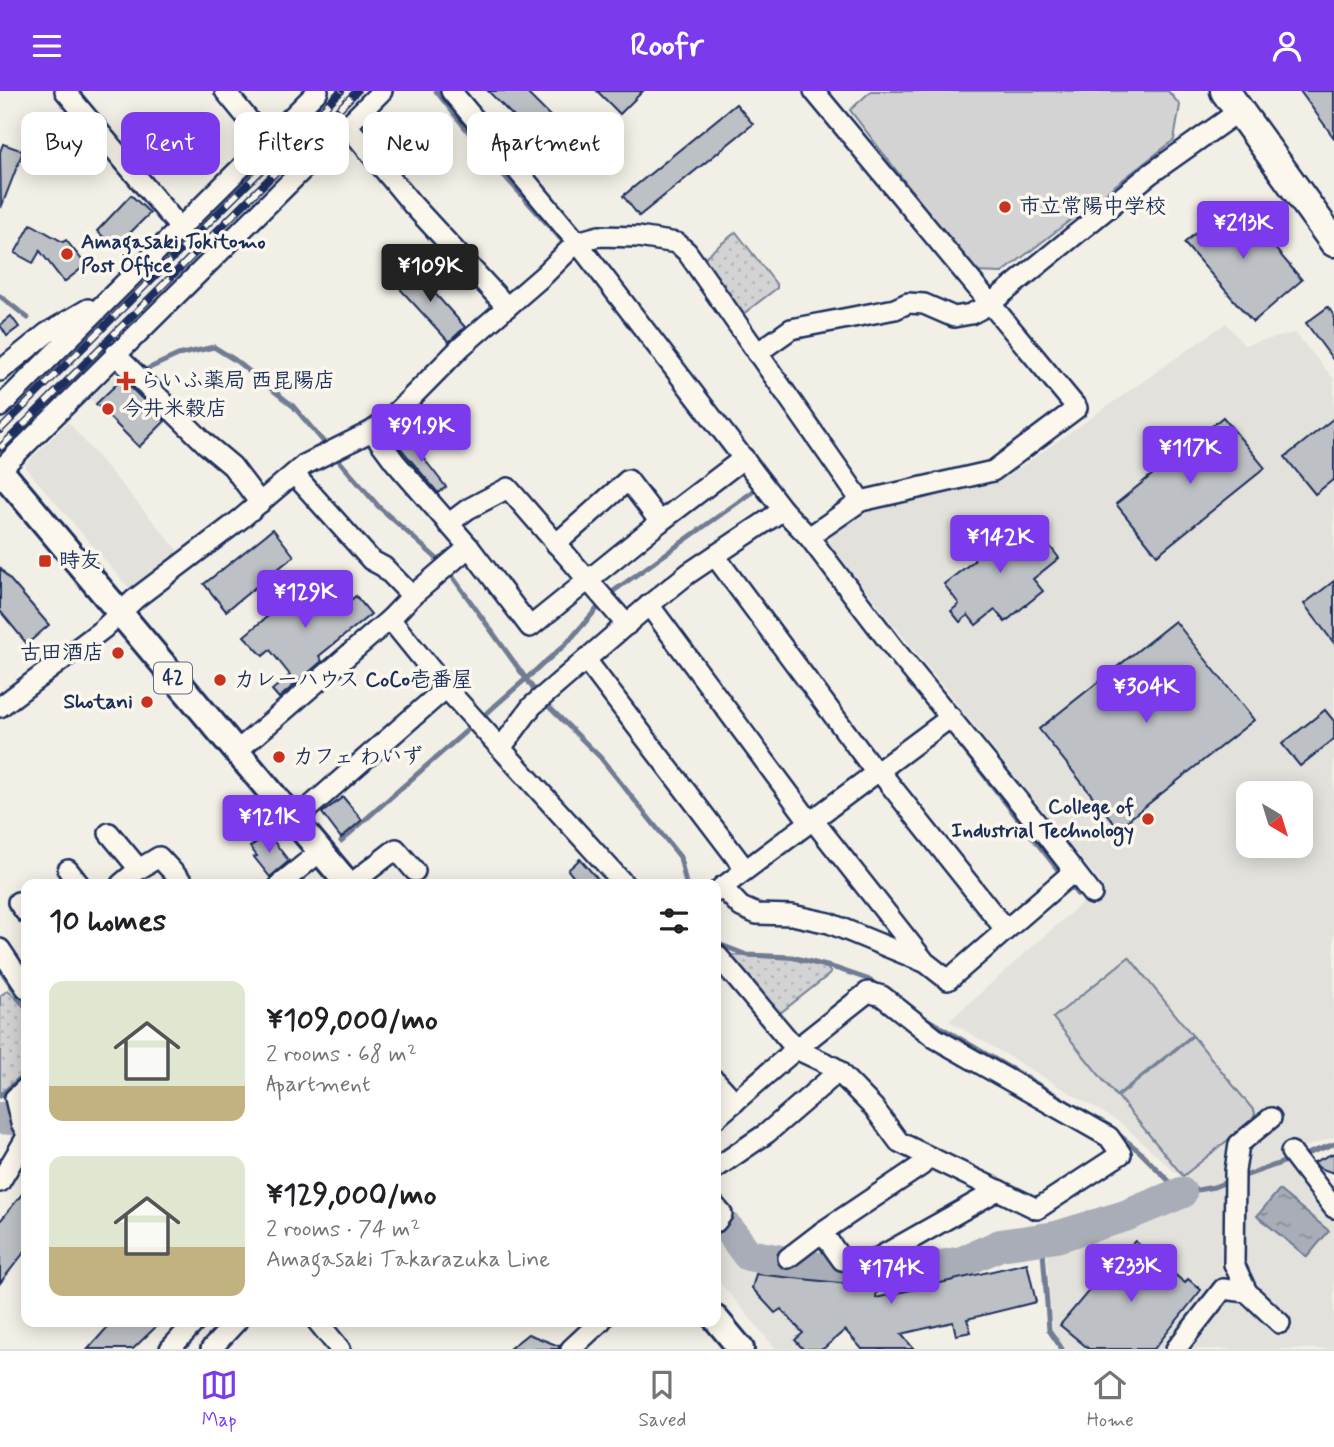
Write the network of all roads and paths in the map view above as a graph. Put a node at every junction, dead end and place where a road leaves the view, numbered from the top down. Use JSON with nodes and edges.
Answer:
{"nodes":[{"id":1,"x":65,"y":91,"type":"edge"},
{"id":2,"x":225,"y":91,"type":"edge"},
{"id":3,"x":318,"y":91,"type":"edge"},
{"id":4,"x":382,"y":91,"type":"edge"},
{"id":5,"x":451,"y":91,"type":"edge"},
{"id":6,"x":814,"y":91,"type":"edge"},
{"id":7,"x":1233,"y":98,"type":"edge"},
{"id":8,"x":242,"y":112,"type":"edge"},
{"id":9,"x":296,"y":112,"type":"edge"},
{"id":10,"x":349,"y":123,"type":"edge"},
{"id":11,"x":349,"y":127,"type":"edge"},
{"id":12,"x":234,"y":173,"type":"edge"},
{"id":13,"x":297,"y":175,"type":"edge"},
{"id":14,"x":180,"y":228,"type":"junction"},
{"id":15,"x":577,"y":242,"type":"junction"},
{"id":16,"x":1334,"y":242,"type":"edge"},
{"id":17,"x":110,"y":297,"type":"junction"},
{"id":18,"x":990,"y":304,"type":"junction"},
{"id":19,"x":507,"y":307,"type":"junction"},
{"id":20,"x":757,"y":353,"type":"junction"},
{"id":21,"x":116,"y":354,"type":"junction"},
{"id":22,"x":0,"y":371,"type":"edge"},
{"id":23,"x":0,"y":407,"type":"edge"},
{"id":24,"x":372,"y":431,"type":"junction"},
{"id":25,"x":744,"y":458,"type":"junction"},
{"id":26,"x":0,"y":470,"type":"edge"},
{"id":27,"x":294,"y":474,"type":"junction"},
{"id":28,"x":861,"y":501,"type":"junction"},
{"id":29,"x":260,"y":503,"type":"junction"},
{"id":30,"x":783,"y":510,"type":"junction"},
{"id":31,"x":660,"y":522,"type":"junction"},
{"id":32,"x":449,"y":524,"type":"junction"},
{"id":33,"x":809,"y":537,"type":"junction"},
{"id":34,"x":556,"y":544,"type":"junction"},
{"id":35,"x":469,"y":547,"type":"junction"},
{"id":36,"x":715,"y":556,"type":"junction"},
{"id":37,"x":590,"y":580,"type":"junction"},
{"id":38,"x":412,"y":596,"type":"junction"},
{"id":39,"x":649,"y":605,"type":"junction"},
{"id":40,"x":120,"y":614,"type":"junction"},
{"id":41,"x":390,"y":619,"type":"junction"},
{"id":42,"x":627,"y":625,"type":"junction"},
{"id":43,"x":586,"y":660,"type":"junction"},
{"id":44,"x":446,"y":688,"type":"junction"},
{"id":45,"x":0,"y":707,"type":"edge"},
{"id":46,"x":951,"y":717,"type":"junction"},
{"id":47,"x":501,"y":748,"type":"junction"},
{"id":48,"x":236,"y":752,"type":"junction"},
{"id":49,"x":879,"y":773,"type":"junction"},
{"id":50,"x":296,"y":819,"type":"junction"},
{"id":51,"x":812,"y":821,"type":"junction"},
{"id":52,"x":110,"y":833,"type":"dead end"},
{"id":53,"x":321,"y":851,"type":"junction"},
{"id":54,"x":139,"y":869,"type":"junction"},
{"id":55,"x":745,"y":869,"type":"junction"},
{"id":56,"x":415,"y":871,"type":"dead end"},
{"id":57,"x":1073,"y":872,"type":"junction"},
{"id":58,"x":127,"y":879,"type":"edge"},
{"id":59,"x":179,"y":879,"type":"edge"},
{"id":60,"x":286,"y":879,"type":"edge"},
{"id":61,"x":346,"y":879,"type":"edge"},
{"id":62,"x":357,"y":879,"type":"edge"},
{"id":63,"x":619,"y":879,"type":"edge"},
{"id":64,"x":721,"y":887,"type":"edge"},
{"id":65,"x":721,"y":891,"type":"edge"},
{"id":66,"x":1092,"y":894,"type":"dead end"},
{"id":67,"x":1005,"y":929,"type":"junction"},
{"id":68,"x":0,"y":949,"type":"edge"},
{"id":69,"x":721,"y":960,"type":"edge"},
{"id":70,"x":925,"y":962,"type":"junction"},
{"id":71,"x":21,"y":980,"type":"edge"},
{"id":72,"x":796,"y":1049,"type":"junction"},
{"id":73,"x":839,"y":1071,"type":"junction"},
{"id":74,"x":721,"y":1086,"type":"edge"},
{"id":75,"x":21,"y":1093,"type":"edge"},
{"id":76,"x":735,"y":1102,"type":"junction"},
{"id":77,"x":721,"y":1114,"type":"edge"},
{"id":78,"x":1271,"y":1118,"type":"dead end"},
{"id":79,"x":21,"y":1123,"type":"edge"},
{"id":80,"x":21,"y":1147,"type":"edge"},
{"id":81,"x":926,"y":1156,"type":"junction"},
{"id":82,"x":1295,"y":1158,"type":"dead end"},
{"id":83,"x":721,"y":1165,"type":"edge"},
{"id":84,"x":0,"y":1182,"type":"edge"},
{"id":85,"x":998,"y":1190,"type":"junction"},
{"id":86,"x":1334,"y":1209,"type":"edge"},
{"id":87,"x":822,"y":1232,"type":"junction"},
{"id":88,"x":788,"y":1258,"type":"dead end"},
{"id":89,"x":1247,"y":1292,"type":"junction"},
{"id":90,"x":1280,"y":1323,"type":"dead end"},
{"id":91,"x":721,"y":1325,"type":"edge"},
{"id":92,"x":190,"y":1327,"type":"edge"},
{"id":93,"x":229,"y":1327,"type":"edge"},
{"id":94,"x":322,"y":1327,"type":"edge"},
{"id":95,"x":589,"y":1327,"type":"edge"},
{"id":96,"x":204,"y":1347,"type":"edge"},
{"id":97,"x":170,"y":1349,"type":"edge"},
{"id":98,"x":340,"y":1349,"type":"edge"},
{"id":99,"x":571,"y":1349,"type":"edge"},
{"id":100,"x":741,"y":1349,"type":"edge"},
{"id":101,"x":1176,"y":1349,"type":"edge"}],
"edges":[{"from":1,"to":14,"type":"street"},
{"from":2,"to":8,"type":"street"},
{"from":3,"to":9,"type":"street"},
{"from":4,"to":10,"type":"street"},
{"from":5,"to":15,"type":"street"},
{"from":6,"to":18,"type":"street"},
{"from":7,"to":16,"type":"highway"},
{"from":7,"to":18,"type":"street"},
{"from":11,"to":19,"type":"street"},
{"from":12,"to":14,"type":"street"},
{"from":13,"to":21,"type":"street"},
{"from":14,"to":17,"type":"street"},
{"from":15,"to":19,"type":"street"},
{"from":15,"to":20,"type":"street"},
{"from":15,"to":25,"type":"street"},
{"from":17,"to":22,"type":"street"},
{"from":17,"to":23,"type":"street"},
{"from":18,"to":20,"type":"street"},
{"from":18,"to":28,"type":"street"},
{"from":19,"to":24,"type":"street"},
{"from":20,"to":28,"type":"street"},
{"from":21,"to":26,"type":"street"},
{"from":21,"to":29,"type":"street"},
{"from":24,"to":27,"type":"street"},
{"from":24,"to":32,"type":"street"},
{"from":25,"to":30,"type":"street"},
{"from":25,"to":31,"type":"street"},
{"from":26,"to":40,"type":"main road","number":"42"},
{"from":27,"to":29,"type":"street"},
{"from":27,"to":38,"type":"street"},
{"from":28,"to":33,"type":"street"},
{"from":29,"to":40,"type":"street"},
{"from":30,"to":33,"type":"street"},
{"from":30,"to":36,"type":"street"},
{"from":31,"to":34,"type":"street"},
{"from":31,"to":37,"type":"street"},
{"from":32,"to":34,"type":"street"},
{"from":32,"to":35,"type":"street"},
{"from":33,"to":46,"type":"street"},
{"from":34,"to":37,"type":"street"},
{"from":35,"to":37,"type":"street"},
{"from":35,"to":38,"type":"street"},
{"from":36,"to":39,"type":"street"},
{"from":36,"to":49,"type":"street"},
{"from":37,"to":42,"type":"street"},
{"from":38,"to":41,"type":"street"},
{"from":39,"to":42,"type":"street"},
{"from":39,"to":51,"type":"street"},
{"from":40,"to":45,"type":"street"},
{"from":40,"to":48,"type":"main road","number":"42"},
{"from":41,"to":44,"type":"street"},
{"from":41,"to":48,"type":"street"},
{"from":42,"to":43,"type":"street"},
{"from":43,"to":47,"type":"street"},
{"from":43,"to":55,"type":"street"},
{"from":44,"to":47,"type":"street"},
{"from":44,"to":50,"type":"street"},
{"from":46,"to":49,"type":"street"},
{"from":46,"to":57,"type":"street"},
{"from":47,"to":63,"type":"street"},
{"from":48,"to":50,"type":"main road","number":"42"},
{"from":49,"to":51,"type":"street"},
{"from":49,"to":67,"type":"street"},
{"from":50,"to":53,"type":"main road","number":"42"},
{"from":51,"to":55,"type":"street"},
{"from":51,"to":70,"type":"street"},
{"from":52,"to":54,"type":"street"},
{"from":53,"to":60,"type":"street"},
{"from":53,"to":61,"type":"main road","number":"42"},
{"from":54,"to":58,"type":"street"},
{"from":54,"to":59,"type":"street"},
{"from":55,"to":64,"type":"street"},
{"from":56,"to":62,"type":"street"},
{"from":57,"to":66,"type":"street"},
{"from":57,"to":67,"type":"street"},
{"from":65,"to":70,"type":"street"},
{"from":67,"to":70,"type":"street"},
{"from":68,"to":71,"type":"street"},
{"from":69,"to":72,"type":"street"},
{"from":72,"to":73,"type":"street"},
{"from":72,"to":76,"type":"street"},
{"from":72,"to":85,"type":"street"},
{"from":73,"to":81,"type":"street"},
{"from":73,"to":83,"type":"street"},
{"from":74,"to":76,"type":"street"},
{"from":75,"to":79,"type":"street"},
{"from":76,"to":77,"type":"street"},
{"from":78,"to":89,"type":"street"},
{"from":80,"to":84,"type":"street"},
{"from":81,"to":85,"type":"street"},
{"from":81,"to":87,"type":"street"},
{"from":82,"to":86,"type":"street"},
{"from":85,"to":87,"type":"street"},
{"from":87,"to":88,"type":"street"},
{"from":89,"to":90,"type":"street"},
{"from":89,"to":101,"type":"street"},
{"from":91,"to":100,"type":"main road"},
{"from":92,"to":97,"type":"street"},
{"from":93,"to":96,"type":"street"},
{"from":94,"to":98,"type":"street"},
{"from":95,"to":99,"type":"street"}]}
